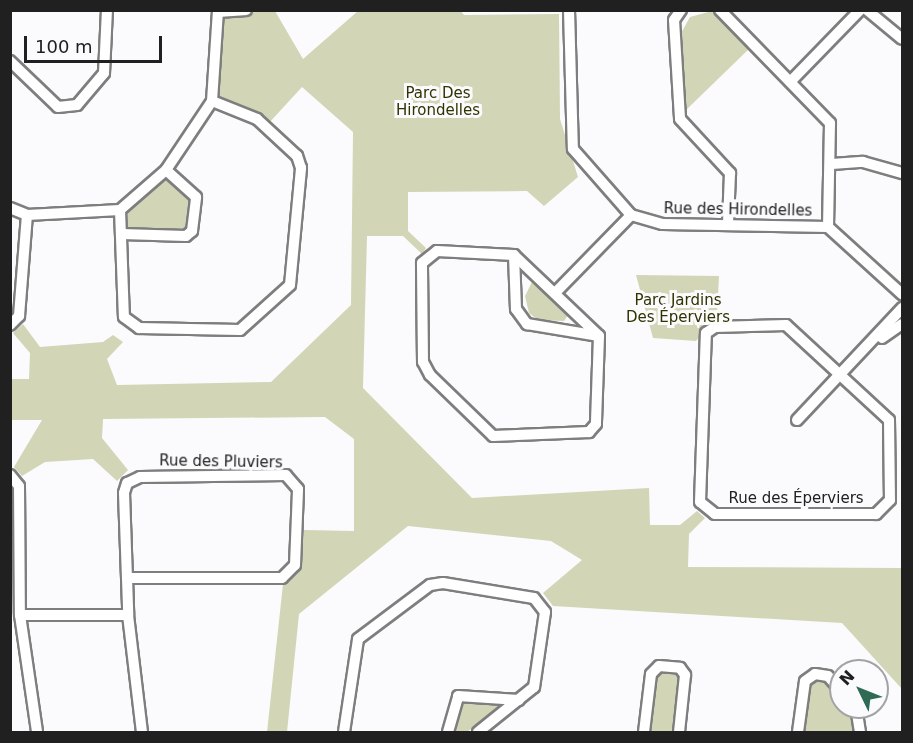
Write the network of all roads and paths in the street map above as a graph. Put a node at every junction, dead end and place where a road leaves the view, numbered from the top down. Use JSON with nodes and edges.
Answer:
{"nodes":[{"id":1,"x":107,"y":10,"type":"edge"},
{"id":2,"x":246,"y":10,"type":"edge"},
{"id":3,"x":569,"y":10,"type":"edge"},
{"id":4,"x":681,"y":10,"type":"edge"},
{"id":5,"x":720,"y":10,"type":"edge"},
{"id":6,"x":860,"y":10,"type":"edge"},
{"id":7,"x":867,"y":10,"type":"edge"},
{"id":8,"x":218,"y":11,"type":"edge"},
{"id":9,"x":903,"y":39,"type":"edge"},
{"id":10,"x":10,"y":61,"type":"edge"},
{"id":11,"x":791,"y":81,"type":"junction"},
{"id":12,"x":212,"y":101,"type":"junction"},
{"id":13,"x":832,"y":164,"type":"junction"},
{"id":14,"x":166,"y":170,"type":"junction"},
{"id":15,"x":903,"y":173,"type":"edge"},
{"id":16,"x":10,"y":207,"type":"edge"},
{"id":17,"x":120,"y":210,"type":"junction"},
{"id":18,"x":27,"y":215,"type":"junction"},
{"id":19,"x":631,"y":215,"type":"junction"},
{"id":20,"x":728,"y":223,"type":"junction"},
{"id":21,"x":828,"y":227,"type":"junction"},
{"id":22,"x":16,"y":234,"type":"edge"},
{"id":23,"x":122,"y":234,"type":"junction"},
{"id":24,"x":514,"y":255,"type":"junction"},
{"id":25,"x":555,"y":293,"type":"junction"},
{"id":26,"x":903,"y":294,"type":"edge"},
{"id":27,"x":903,"y":308,"type":"edge"},
{"id":28,"x":903,"y":324,"type":"edge"},
{"id":29,"x":10,"y":325,"type":"edge"},
{"id":30,"x":599,"y":336,"type":"junction"},
{"id":31,"x":876,"y":341,"type":"junction"},
{"id":32,"x":842,"y":374,"type":"junction"},
{"id":33,"x":797,"y":420,"type":"dead end"},
{"id":34,"x":10,"y":475,"type":"edge"},
{"id":35,"x":127,"y":578,"type":"junction"},
{"id":36,"x":20,"y":615,"type":"junction"},
{"id":37,"x":128,"y":615,"type":"junction"},
{"id":38,"x":829,"y":677,"type":"edge"},
{"id":39,"x":519,"y":700,"type":"junction"},
{"id":40,"x":485,"y":730,"type":"edge"},
{"id":41,"x":37,"y":732,"type":"edge"},
{"id":42,"x":142,"y":732,"type":"edge"},
{"id":43,"x":344,"y":732,"type":"edge"},
{"id":44,"x":448,"y":732,"type":"edge"},
{"id":45,"x":644,"y":732,"type":"edge"},
{"id":46,"x":679,"y":732,"type":"edge"},
{"id":47,"x":798,"y":732,"type":"edge"}],
"edges":[{"from":1,"to":10,"type":"street"},
{"from":2,"to":8,"type":"street"},
{"from":3,"to":19,"type":"street"},
{"from":4,"to":20,"type":"street"},
{"from":5,"to":11,"type":"street"},
{"from":6,"to":11,"type":"street"},
{"from":7,"to":9,"type":"street"},
{"from":8,"to":12,"type":"street"},
{"from":11,"to":13,"type":"street"},
{"from":12,"to":14,"type":"street"},
{"from":12,"to":23,"type":"street"},
{"from":13,"to":15,"type":"street"},
{"from":13,"to":21,"type":"street"},
{"from":14,"to":17,"type":"street"},
{"from":14,"to":23,"type":"street"},
{"from":16,"to":18,"type":"street"},
{"from":17,"to":18,"type":"street"},
{"from":17,"to":23,"type":"street"},
{"from":18,"to":22,"type":"street"},
{"from":19,"to":20,"type":"street","name":"Rue des Hirondelles"},
{"from":19,"to":25,"type":"street"},
{"from":20,"to":21,"type":"street","name":"Rue des Hirondelles"},
{"from":21,"to":26,"type":"street","name":"Rue des Hirondelles"},
{"from":22,"to":29,"type":"street"},
{"from":24,"to":25,"type":"street"},
{"from":24,"to":30,"type":"street"},
{"from":24,"to":30,"type":"street"},
{"from":25,"to":30,"type":"street"},
{"from":27,"to":31,"type":"street"},
{"from":28,"to":31,"type":"street"},
{"from":31,"to":32,"type":"street"},
{"from":32,"to":32,"type":"street","name":"Rue des Éperviers"},
{"from":32,"to":33,"type":"street"},
{"from":34,"to":36,"type":"street"},
{"from":35,"to":35,"type":"street","name":"Rue des Pluviers"},
{"from":35,"to":37,"type":"street","name":"Rue des Pluviers"},
{"from":36,"to":37,"type":"street"},
{"from":36,"to":41,"type":"street"},
{"from":37,"to":42,"type":"street","name":"Rue des Pluviers"},
{"from":38,"to":47,"type":"street"},
{"from":39,"to":40,"type":"street"},
{"from":39,"to":43,"type":"street"},
{"from":39,"to":44,"type":"street"},
{"from":45,"to":46,"type":"street"}]}
